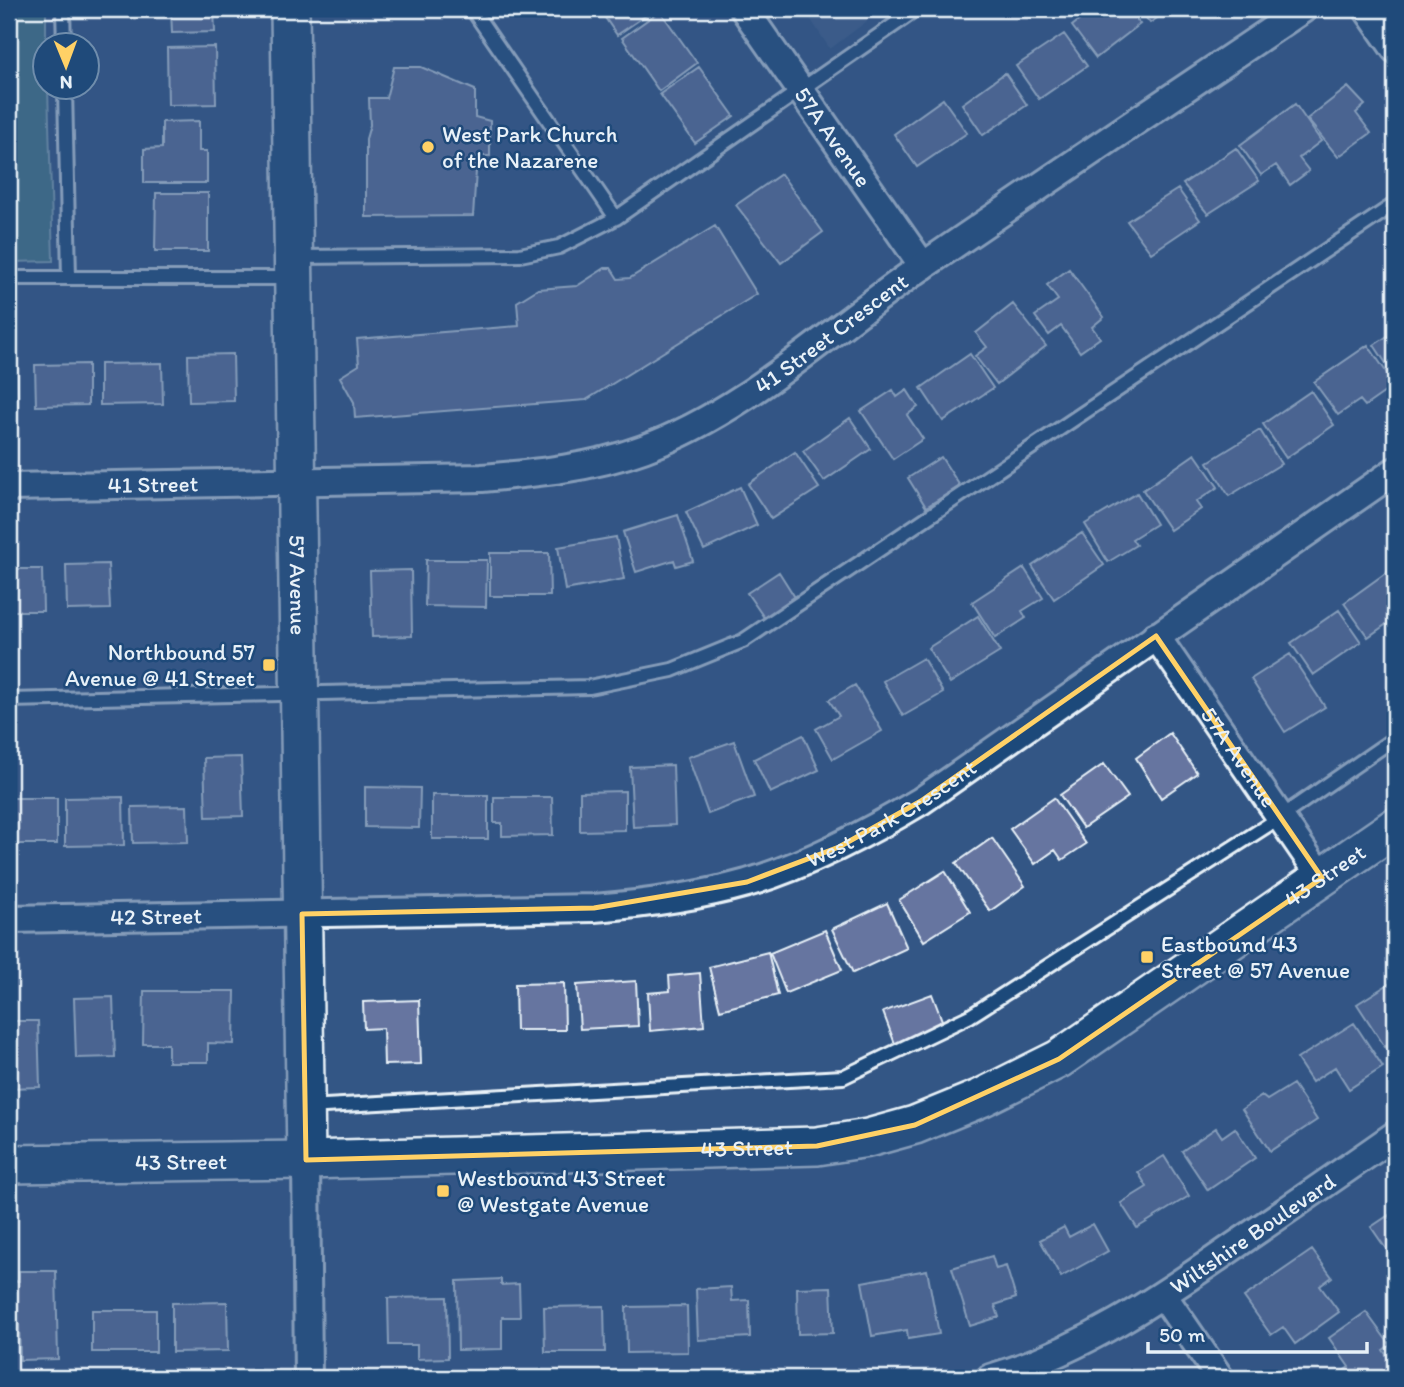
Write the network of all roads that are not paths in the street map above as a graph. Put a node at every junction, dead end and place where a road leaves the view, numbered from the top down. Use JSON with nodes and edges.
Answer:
{"nodes":[{"id":1,"x":63,"y":9,"type":"edge"},
{"id":2,"x":290,"y":9,"type":"edge"},
{"id":3,"x":472,"y":9,"type":"edge"},
{"id":4,"x":744,"y":9,"type":"edge"},
{"id":5,"x":917,"y":9,"type":"edge"},
{"id":6,"x":1303,"y":9,"type":"edge"},
{"id":7,"x":1367,"y":9,"type":"edge"},
{"id":8,"x":64,"y":32,"type":"edge"},
{"id":9,"x":1395,"y":49,"type":"edge"},
{"id":10,"x":800,"y":89,"type":"junction"},
{"id":11,"x":65,"y":102,"type":"edge"},
{"id":12,"x":1395,"y":204,"type":"edge"},
{"id":13,"x":616,"y":218,"type":"junction"},
{"id":14,"x":923,"y":265,"type":"junction"},
{"id":15,"x":293,"y":268,"type":"junction"},
{"id":16,"x":9,"y":278,"type":"edge"},
{"id":17,"x":69,"y":278,"type":"junction"},
{"id":18,"x":1395,"y":471,"type":"edge"},
{"id":19,"x":295,"y":482,"type":"junction"},
{"id":20,"x":9,"y":487,"type":"edge"},
{"id":21,"x":1156,"y":636,"type":"junction"},
{"id":22,"x":298,"y":693,"type":"junction"},
{"id":23,"x":9,"y":700,"type":"edge"},
{"id":24,"x":1395,"y":738,"type":"edge"},
{"id":25,"x":1279,"y":818,"type":"junction"},
{"id":26,"x":1395,"y":827,"type":"edge"},
{"id":27,"x":1322,"y":878,"type":"junction"},
{"id":28,"x":302,"y":914,"type":"junction"},
{"id":29,"x":9,"y":919,"type":"edge"},
{"id":30,"x":305,"y":1107,"type":"junction"},
{"id":31,"x":1395,"y":1135,"type":"edge"},
{"id":32,"x":306,"y":1160,"type":"junction"},
{"id":33,"x":9,"y":1164,"type":"edge"},
{"id":34,"x":1163,"y":1296,"type":"junction"},
{"id":35,"x":308,"y":1378,"type":"edge"},
{"id":36,"x":990,"y":1378,"type":"edge"},
{"id":37,"x":1220,"y":1378,"type":"edge"}],
"edges":[{"from":1,"to":8,"type":"lane"},
{"from":2,"to":15,"type":"street","name":"57 Avenue"},
{"from":3,"to":13,"type":"lane"},
{"from":4,"to":10,"type":"street","name":"57A Avenue"},
{"from":5,"to":10,"type":"lane"},
{"from":6,"to":14,"type":"street","name":"41 Street Crescent"},
{"from":7,"to":9,"type":"street"},
{"from":10,"to":13,"type":"lane"},
{"from":10,"to":14,"type":"street","name":"57A Avenue"},
{"from":11,"to":17,"type":"lane"},
{"from":12,"to":22,"type":"lane"},
{"from":13,"to":15,"type":"lane"},
{"from":14,"to":19,"type":"street","name":"41 Street Crescent"},
{"from":15,"to":17,"type":"lane"},
{"from":15,"to":19,"type":"street","name":"57 Avenue"},
{"from":16,"to":17,"type":"lane"},
{"from":18,"to":21,"type":"street","name":"West Park Crescent"},
{"from":19,"to":20,"type":"street","name":"41 Street"},
{"from":19,"to":22,"type":"street","name":"57 Avenue"},
{"from":21,"to":25,"type":"street","name":"57A Avenue"},
{"from":21,"to":28,"type":"street","name":"West Park Crescent"},
{"from":22,"to":23,"type":"lane"},
{"from":22,"to":28,"type":"street","name":"57 Avenue"},
{"from":24,"to":25,"type":"lane"},
{"from":25,"to":27,"type":"street","name":"57A Avenue"},
{"from":25,"to":30,"type":"lane"},
{"from":26,"to":27,"type":"street","name":"43 Street"},
{"from":27,"to":32,"type":"street","name":"43 Street"},
{"from":28,"to":29,"type":"street","name":"42 Street"},
{"from":28,"to":30,"type":"street","name":"57 Avenue"},
{"from":30,"to":32,"type":"street","name":"57 Avenue"},
{"from":31,"to":34,"type":"street","name":"Wiltshire Boulevard"},
{"from":32,"to":33,"type":"street","name":"43 Street"},
{"from":32,"to":35,"type":"street"},
{"from":34,"to":36,"type":"street","name":"Wiltshire Boulevard"},
{"from":34,"to":37,"type":"street"}]}
